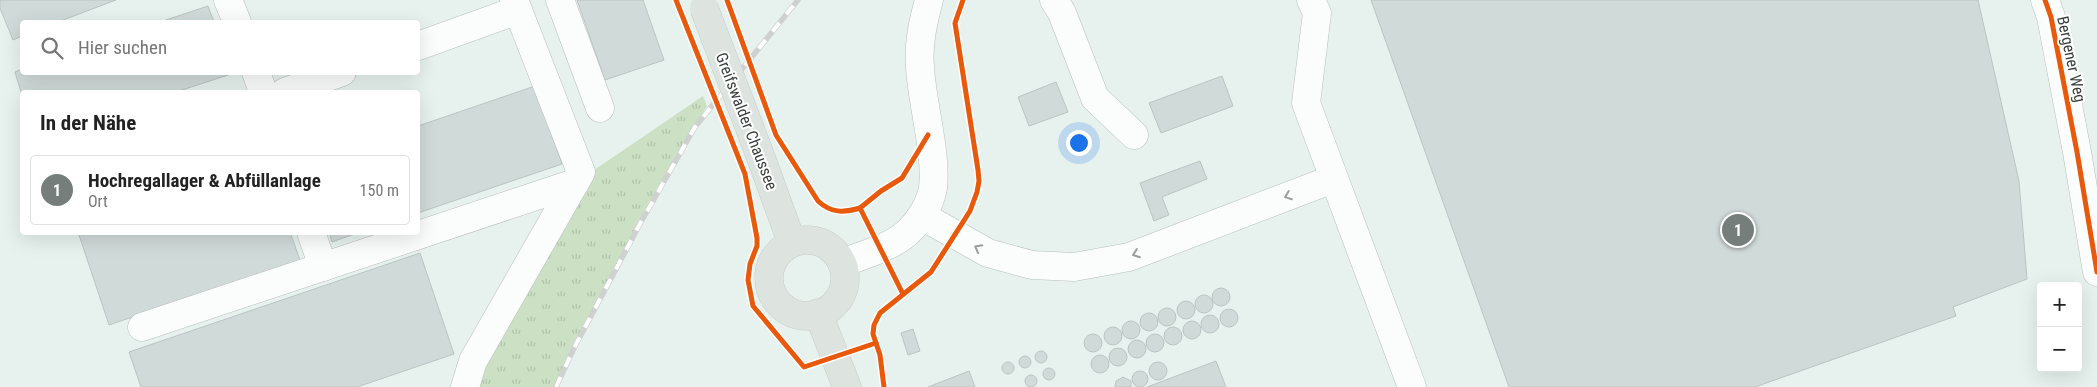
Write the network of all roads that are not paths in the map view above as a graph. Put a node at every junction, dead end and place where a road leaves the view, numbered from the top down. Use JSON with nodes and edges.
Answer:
{"nodes":[{"id":1,"x":228,"y":0,"type":"edge"},
{"id":2,"x":560,"y":0,"type":"edge"},
{"id":3,"x":929,"y":0,"type":"edge"},
{"id":4,"x":1054,"y":0,"type":"edge"},
{"id":5,"x":1312,"y":0,"type":"edge"},
{"id":6,"x":2045,"y":0,"type":"edge"},
{"id":7,"x":702,"y":4,"type":"edge"},
{"id":8,"x":516,"y":5,"type":"edge"},
{"id":9,"x":235,"y":20,"type":"edge"},
{"id":10,"x":420,"y":45,"type":"edge"},
{"id":11,"x":257,"y":75,"type":"edge"},
{"id":12,"x":333,"y":75,"type":"edge"},
{"id":13,"x":262,"y":90,"type":"edge"},
{"id":14,"x":291,"y":90,"type":"edge"},
{"id":15,"x":600,"y":108,"type":"dead end"},
{"id":16,"x":1134,"y":136,"type":"dead end"},
{"id":17,"x":1333,"y":179,"type":"junction"},
{"id":18,"x":575,"y":183,"type":"junction"},
{"id":19,"x":922,"y":216,"type":"junction"},
{"id":20,"x":312,"y":235,"type":"edge"},
{"id":21,"x":419,"y":235,"type":"edge"},
{"id":22,"x":420,"y":235,"type":"edge"},
{"id":23,"x":792,"y":242,"type":"junction"},
{"id":24,"x":842,"y":263,"type":"junction"},
{"id":25,"x":323,"y":267,"type":"junction"},
{"id":26,"x":2097,"y":272,"type":"edge"},
{"id":27,"x":818,"y":313,"type":"junction"},
{"id":28,"x":142,"y":327,"type":"dead end"},
{"id":29,"x":465,"y":387,"type":"edge"},
{"id":30,"x":847,"y":387,"type":"edge"},
{"id":31,"x":1412,"y":387,"type":"edge"}],
"edges":[{"from":1,"to":9,"type":"street"},
{"from":2,"to":15,"type":"street"},
{"from":3,"to":19,"type":"street"},
{"from":4,"to":16,"type":"street"},
{"from":5,"to":17,"type":"street"},
{"from":6,"to":26,"type":"street","name":"Bergener Weg"},
{"from":7,"to":23,"type":"main road","name":"Greifswalder Chaussee","bridge":true},
{"from":8,"to":10,"type":"street"},
{"from":8,"to":18,"type":"street"},
{"from":11,"to":13,"type":"street"},
{"from":12,"to":14,"type":"street"},
{"from":17,"to":19,"type":"street","one_way":true},
{"from":17,"to":31,"type":"street"},
{"from":18,"to":22,"type":"street"},
{"from":18,"to":29,"type":"street"},
{"from":19,"to":24,"type":"street"},
{"from":20,"to":25,"type":"street"},
{"from":21,"to":25,"type":"street"},
{"from":23,"to":24,"type":"main road"},
{"from":23,"to":27,"type":"main road"},
{"from":24,"to":27,"type":"main road"},
{"from":25,"to":28,"type":"street"},
{"from":27,"to":30,"type":"main road"}]}
